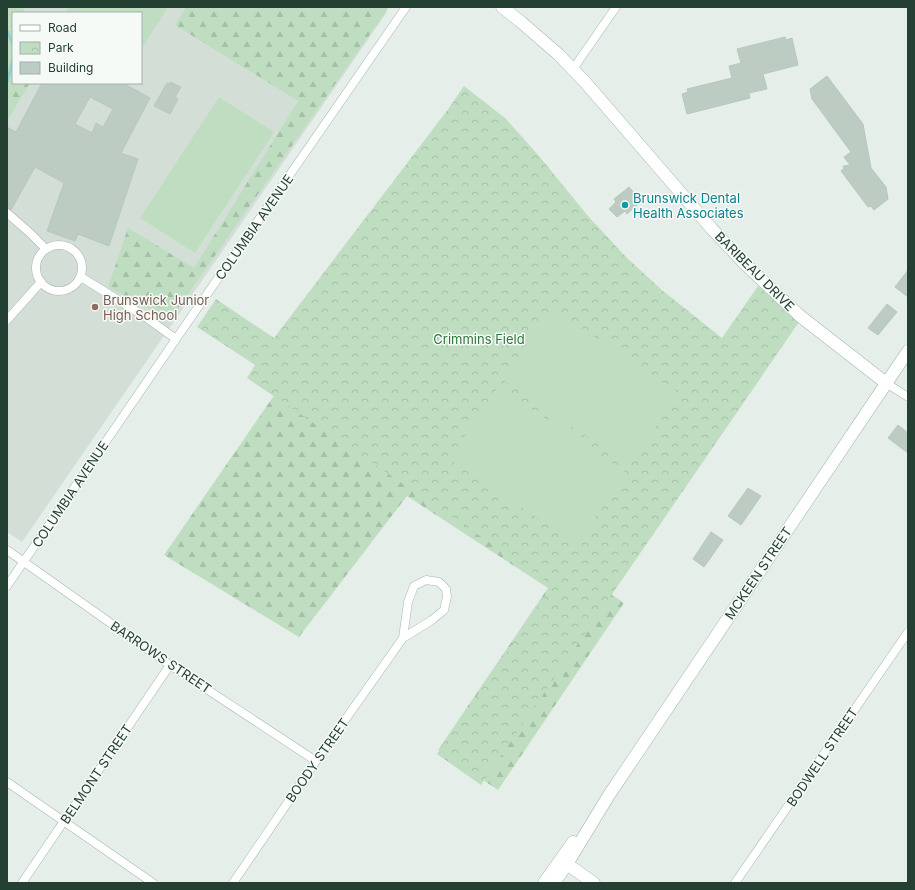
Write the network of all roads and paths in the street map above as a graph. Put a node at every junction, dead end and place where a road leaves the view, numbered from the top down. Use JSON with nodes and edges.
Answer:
{"nodes":[{"id":1,"x":406,"y":7,"type":"edge"},
{"id":2,"x":502,"y":7,"type":"edge"},
{"id":3,"x":616,"y":7,"type":"edge"},
{"id":4,"x":573,"y":69,"type":"junction"},
{"id":5,"x":7,"y":213,"type":"edge"},
{"id":6,"x":46,"y":249,"type":"junction"},
{"id":7,"x":81,"y":277,"type":"junction"},
{"id":8,"x":40,"y":282,"type":"junction"},
{"id":9,"x":7,"y":320,"type":"edge"},
{"id":10,"x":176,"y":339,"type":"junction"},
{"id":11,"x":908,"y":351,"type":"edge"},
{"id":12,"x":886,"y":383,"type":"junction"},
{"id":13,"x":908,"y":397,"type":"edge"},
{"id":14,"x":7,"y":550,"type":"edge"},
{"id":15,"x":24,"y":561,"type":"junction"},
{"id":16,"x":7,"y":586,"type":"edge"},
{"id":17,"x":908,"y":632,"type":"edge"},
{"id":18,"x":403,"y":638,"type":"junction"},
{"id":19,"x":170,"y":664,"type":"junction"},
{"id":20,"x":316,"y":761,"type":"junction"},
{"id":21,"x":7,"y":782,"type":"edge"},
{"id":22,"x":63,"y":821,"type":"junction"},
{"id":23,"x":564,"y":862,"type":"junction"},
{"id":24,"x":22,"y":883,"type":"edge"},
{"id":25,"x":153,"y":883,"type":"edge"},
{"id":26,"x":233,"y":883,"type":"edge"},
{"id":27,"x":544,"y":883,"type":"edge"},
{"id":28,"x":554,"y":883,"type":"edge"},
{"id":29,"x":594,"y":883,"type":"edge"},
{"id":30,"x":735,"y":883,"type":"edge"}],
"edges":[{"from":1,"to":10,"type":"street","name":"COLUMBIA AVENUE"},
{"from":2,"to":4,"type":"street","name":"BARIBEAU DRIVE"},
{"from":3,"to":4,"type":"street"},
{"from":4,"to":12,"type":"street","name":"BARIBEAU DRIVE"},
{"from":5,"to":6,"type":"street"},
{"from":6,"to":7,"type":"street"},
{"from":6,"to":8,"type":"street"},
{"from":7,"to":8,"type":"street"},
{"from":7,"to":10,"type":"street"},
{"from":8,"to":9,"type":"street"},
{"from":10,"to":15,"type":"street","name":"COLUMBIA AVENUE"},
{"from":11,"to":12,"type":"street","name":"MCKEEN STREET"},
{"from":12,"to":13,"type":"street","name":"BARIBEAU DRIVE"},
{"from":12,"to":23,"type":"street","name":"MCKEEN STREET"},
{"from":14,"to":15,"type":"street","name":"BARROWS STREET"},
{"from":15,"to":16,"type":"street","name":"COLUMBIA AVENUE"},
{"from":15,"to":19,"type":"street","name":"BARROWS STREET"},
{"from":17,"to":30,"type":"street","name":"BODWELL STREET"},
{"from":18,"to":18,"type":"street","name":"BOODY STREET"},
{"from":18,"to":20,"type":"street","name":"BOODY STREET"},
{"from":19,"to":20,"type":"street","name":"BARROWS STREET"},
{"from":19,"to":22,"type":"street","name":"BELMONT STREET"},
{"from":20,"to":26,"type":"street","name":"BOODY STREET"},
{"from":21,"to":22,"type":"street"},
{"from":22,"to":24,"type":"street","name":"BELMONT STREET"},
{"from":22,"to":25,"type":"street"},
{"from":23,"to":27,"type":"street","name":"MCKEEN STREET"},
{"from":23,"to":28,"type":"street","name":"MCKEEN STREET"},
{"from":23,"to":29,"type":"street"}]}
